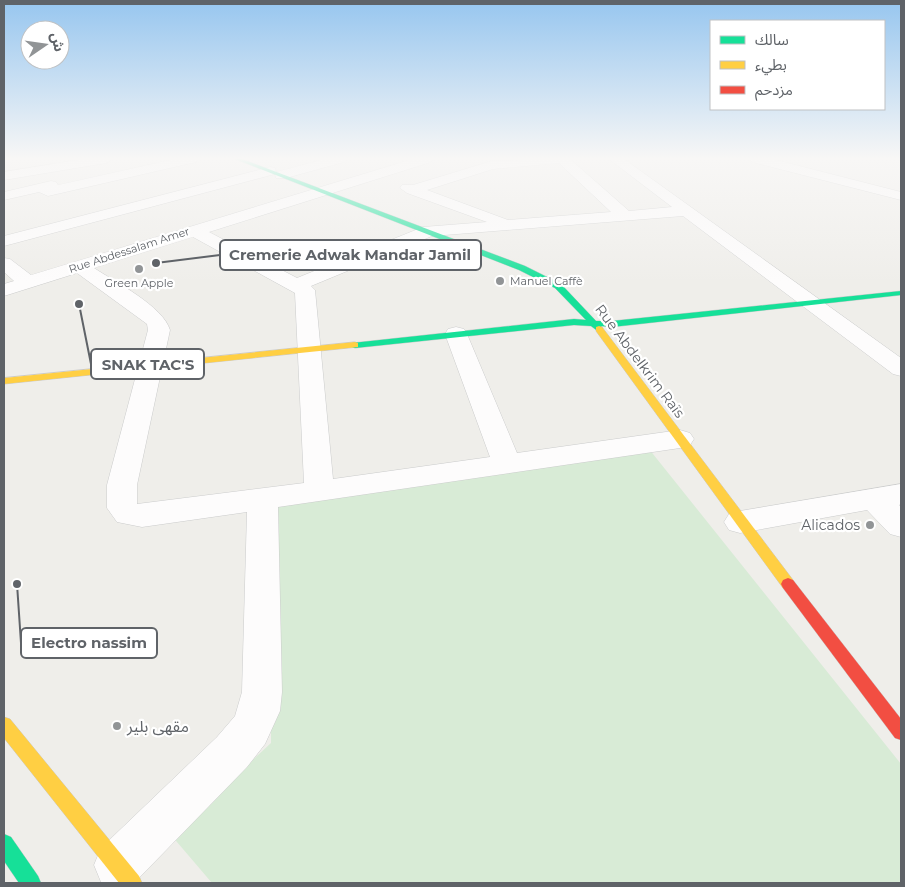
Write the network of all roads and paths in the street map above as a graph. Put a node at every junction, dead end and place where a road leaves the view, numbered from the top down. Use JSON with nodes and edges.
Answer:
{"nodes":[{"id":1,"x":132,"y":200,"type":"edge"},
{"id":2,"x":157,"y":200,"type":"edge"},
{"id":3,"x":290,"y":200,"type":"edge"},
{"id":4,"x":346,"y":200,"type":"edge"},
{"id":5,"x":442,"y":200,"type":"edge"},
{"id":6,"x":608,"y":200,"type":"edge"},
{"id":7,"x":673,"y":200,"type":"edge"},
{"id":8,"x":140,"y":205,"type":"junction"},
{"id":9,"x":50,"y":209,"type":"dead end"},
{"id":10,"x":687,"y":211,"type":"junction"},
{"id":11,"x":625,"y":216,"type":"junction"},
{"id":12,"x":74,"y":223,"type":"junction"},
{"id":13,"x":512,"y":225,"type":"junction"},
{"id":14,"x":193,"y":230,"type":"junction"},
{"id":15,"x":429,"y":231,"type":"junction"},
{"id":16,"x":4,"y":241,"type":"edge"},
{"id":17,"x":78,"y":266,"type":"junction"},
{"id":18,"x":6,"y":268,"type":"edge"},
{"id":19,"x":28,"y":282,"type":"junction"},
{"id":20,"x":296,"y":285,"type":"junction"},
{"id":21,"x":4,"y":290,"type":"edge"},
{"id":22,"x":901,"y":293,"type":"edge"},
{"id":23,"x":809,"y":302,"type":"junction"},
{"id":24,"x":594,"y":322,"type":"junction"},
{"id":25,"x":456,"y":334,"type":"junction"},
{"id":26,"x":309,"y":349,"type":"junction"},
{"id":27,"x":151,"y":366,"type":"junction"},
{"id":28,"x":901,"y":369,"type":"edge"},
{"id":29,"x":4,"y":381,"type":"edge"},
{"id":30,"x":680,"y":439,"type":"junction"},
{"id":31,"x":507,"y":464,"type":"junction"},
{"id":32,"x":319,"y":490,"type":"junction"},
{"id":33,"x":887,"y":496,"type":"edge"},
{"id":34,"x":263,"y":499,"type":"junction"},
{"id":35,"x":740,"y":522,"type":"junction"},
{"id":36,"x":901,"y":526,"type":"edge"},
{"id":37,"x":4,"y":726,"type":"edge"},
{"id":38,"x":901,"y":732,"type":"edge"},
{"id":39,"x":4,"y":844,"type":"edge"},
{"id":40,"x":125,"y":874,"type":"edge"},
{"id":41,"x":30,"y":883,"type":"edge"}],
"edges":[{"from":1,"to":8,"type":"street"},
{"from":2,"to":8,"type":"street"},
{"from":3,"to":14,"type":"street","name":"Rue Abdessalam Amer"},
{"from":4,"to":15,"type":"street","name":"Rue Abdelkrim Raïs"},
{"from":5,"to":13,"type":"street"},
{"from":6,"to":11,"type":"street"},
{"from":7,"to":10,"type":"street"},
{"from":8,"to":12,"type":"street"},
{"from":9,"to":12,"type":"street"},
{"from":10,"to":11,"type":"street"},
{"from":10,"to":23,"type":"street"},
{"from":11,"to":13,"type":"street"},
{"from":12,"to":16,"type":"street"},
{"from":13,"to":15,"type":"street"},
{"from":14,"to":17,"type":"street","name":"Rue Abdessalam Amer"},
{"from":14,"to":20,"type":"street"},
{"from":15,"to":20,"type":"street"},
{"from":15,"to":24,"type":"street","name":"Rue Abdelkrim Raïs"},
{"from":17,"to":19,"type":"street","name":"Rue Abdessalam Amer"},
{"from":17,"to":27,"type":"street"},
{"from":18,"to":19,"type":"street"},
{"from":19,"to":21,"type":"street","name":"Rue Abdessalam Amer"},
{"from":20,"to":26,"type":"street"},
{"from":22,"to":23,"type":"street"},
{"from":23,"to":24,"type":"street"},
{"from":23,"to":28,"type":"street"},
{"from":24,"to":25,"type":"street"},
{"from":24,"to":30,"type":"street","name":"Rue Abdelkrim Raïs"},
{"from":25,"to":26,"type":"street"},
{"from":25,"to":31,"type":"street"},
{"from":26,"to":27,"type":"street"},
{"from":26,"to":32,"type":"street"},
{"from":27,"to":29,"type":"street"},
{"from":27,"to":34,"type":"street"},
{"from":30,"to":31,"type":"street"},
{"from":30,"to":35,"type":"street","name":"Rue Abdelkrim Raïs"},
{"from":31,"to":32,"type":"street"},
{"from":32,"to":34,"type":"street"},
{"from":33,"to":35,"type":"street"},
{"from":33,"to":36,"type":"street"},
{"from":34,"to":40,"type":"street"},
{"from":35,"to":38,"type":"street","name":"Rue Abdelkrim Raïs"},
{"from":37,"to":40,"type":"street"},
{"from":39,"to":41,"type":"street"}]}
